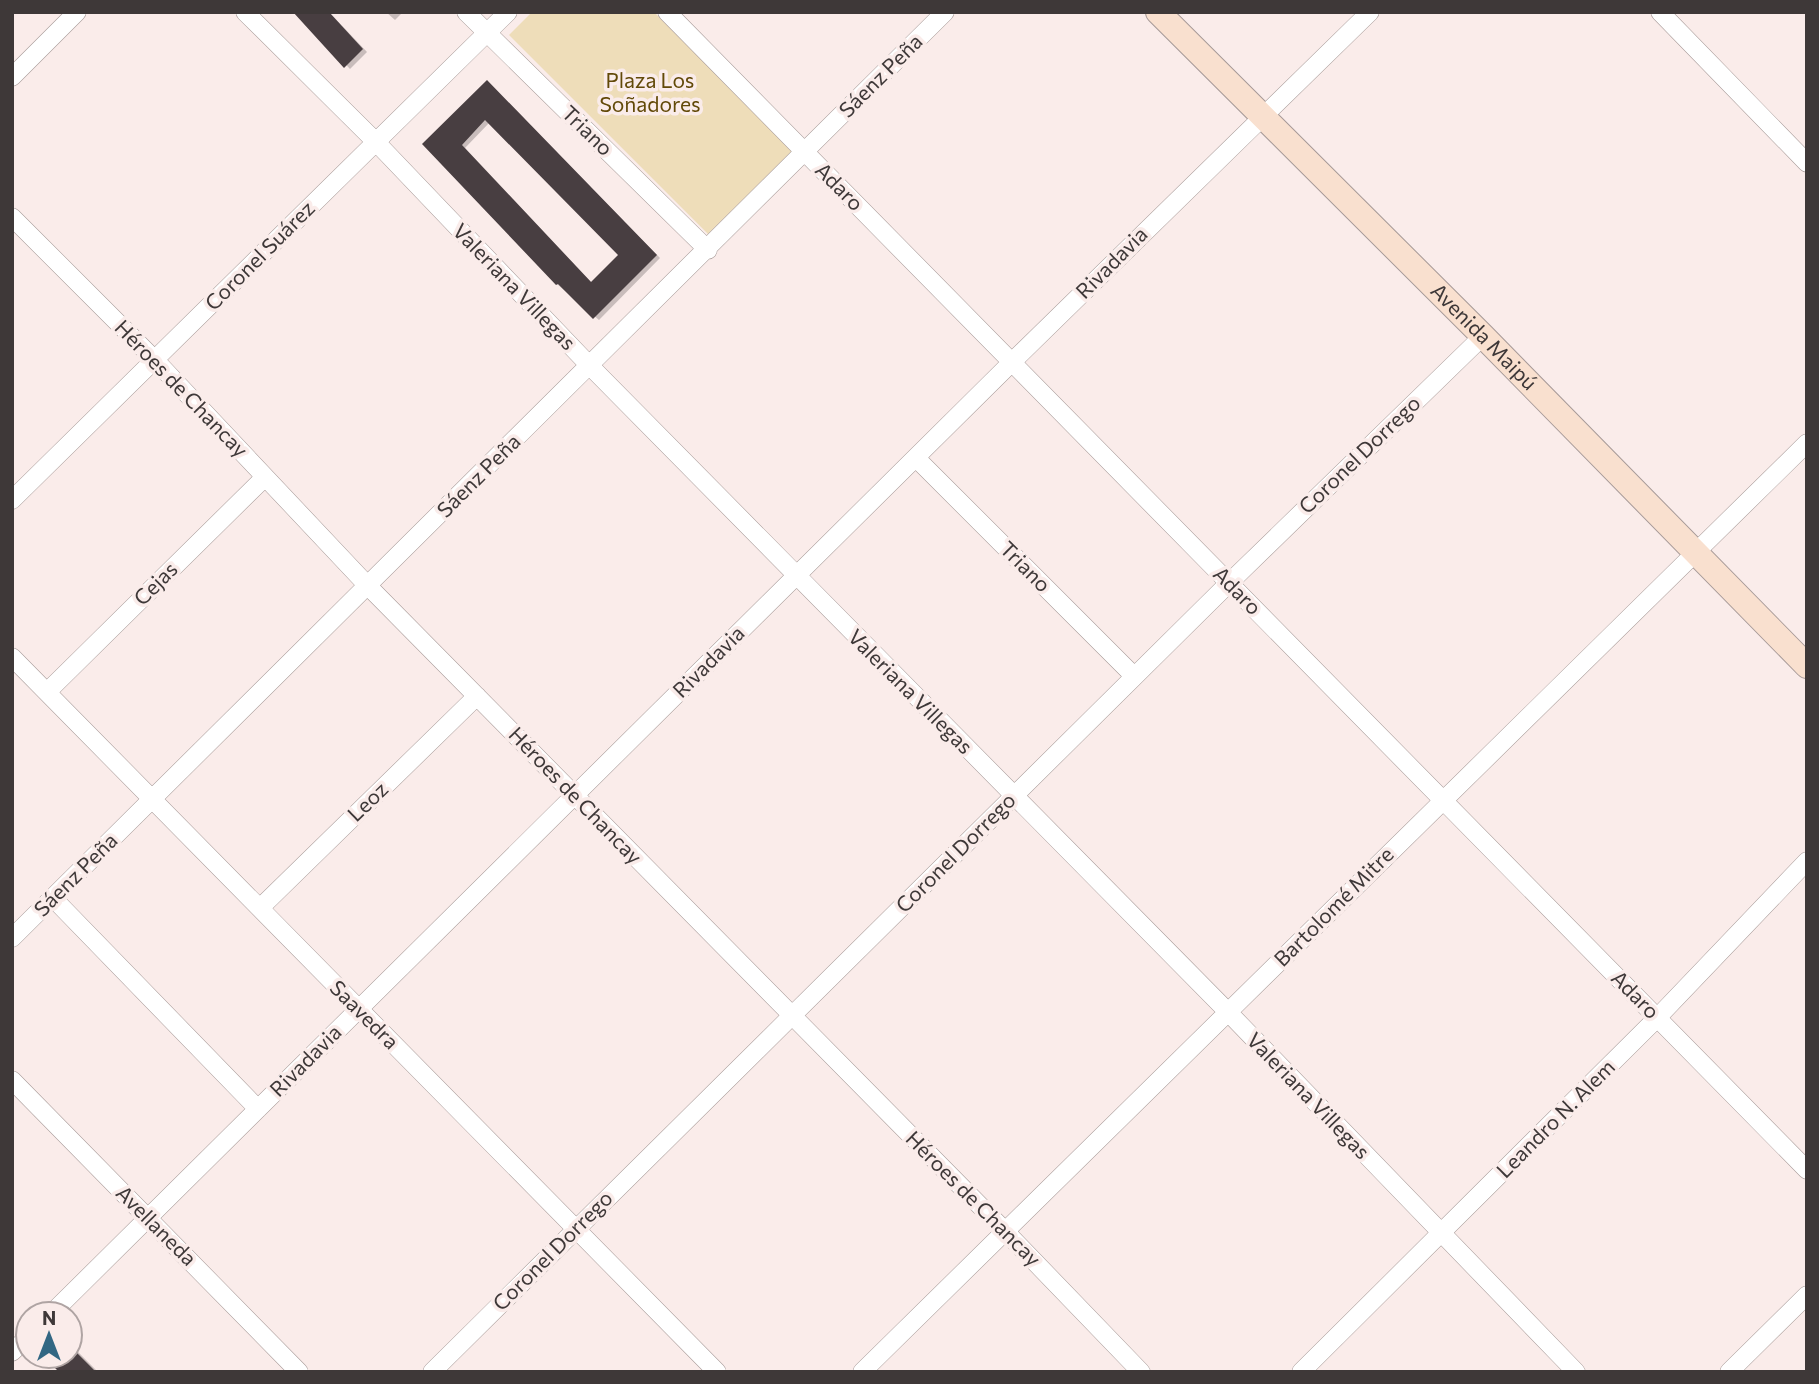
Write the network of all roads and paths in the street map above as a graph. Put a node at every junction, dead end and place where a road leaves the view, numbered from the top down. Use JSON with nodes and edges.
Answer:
{"nodes":[{"id":1,"x":78,"y":12,"type":"edge"},
{"id":2,"x":244,"y":12,"type":"edge"},
{"id":3,"x":466,"y":12,"type":"edge"},
{"id":4,"x":508,"y":12,"type":"edge"},
{"id":5,"x":667,"y":12,"type":"edge"},
{"id":6,"x":945,"y":12,"type":"edge"},
{"id":7,"x":1158,"y":12,"type":"edge"},
{"id":8,"x":1370,"y":12,"type":"edge"},
{"id":9,"x":1660,"y":12,"type":"edge"},
{"id":10,"x":486,"y":33,"type":"junction"},
{"id":11,"x":12,"y":77,"type":"edge"},
{"id":12,"x":1261,"y":117,"type":"junction"},
{"id":13,"x":376,"y":142,"type":"junction"},
{"id":14,"x":805,"y":152,"type":"junction"},
{"id":15,"x":1807,"y":163,"type":"edge"},
{"id":16,"x":12,"y":217,"type":"edge"},
{"id":17,"x":708,"y":250,"type":"junction"},
{"id":18,"x":1483,"y":336,"type":"junction"},
{"id":19,"x":155,"y":360,"type":"junction"},
{"id":20,"x":1012,"y":362,"type":"junction"},
{"id":21,"x":590,"y":366,"type":"junction"},
{"id":22,"x":1807,"y":443,"type":"edge"},
{"id":23,"x":916,"y":458,"type":"junction"},
{"id":24,"x":265,"y":477,"type":"junction"},
{"id":25,"x":12,"y":500,"type":"edge"},
{"id":26,"x":1695,"y":553,"type":"junction"},
{"id":27,"x":796,"y":576,"type":"junction"},
{"id":28,"x":1228,"y":583,"type":"junction"},
{"id":29,"x":368,"y":586,"type":"junction"},
{"id":30,"x":12,"y":656,"type":"edge"},
{"id":31,"x":1807,"y":666,"type":"edge"},
{"id":32,"x":1134,"y":676,"type":"junction"},
{"id":33,"x":47,"y":692,"type":"junction"},
{"id":34,"x":477,"y":696,"type":"junction"},
{"id":35,"x":575,"y":795,"type":"junction"},
{"id":36,"x":1013,"y":796,"type":"junction"},
{"id":37,"x":152,"y":799,"type":"junction"},
{"id":38,"x":1443,"y":801,"type":"junction"},
{"id":39,"x":1807,"y":861,"type":"edge"},
{"id":40,"x":54,"y":898,"type":"junction"},
{"id":41,"x":260,"y":908,"type":"junction"},
{"id":42,"x":12,"y":938,"type":"edge"},
{"id":43,"x":359,"y":1009,"type":"junction"},
{"id":44,"x":1228,"y":1012,"type":"junction"},
{"id":45,"x":791,"y":1016,"type":"junction"},
{"id":46,"x":1657,"y":1018,"type":"junction"},
{"id":47,"x":12,"y":1080,"type":"edge"},
{"id":48,"x":258,"y":1109,"type":"junction"},
{"id":49,"x":1807,"y":1170,"type":"edge"},
{"id":50,"x":148,"y":1218,"type":"junction"},
{"id":51,"x":575,"y":1229,"type":"junction"},
{"id":52,"x":1005,"y":1231,"type":"junction"},
{"id":53,"x":1440,"y":1233,"type":"junction"},
{"id":54,"x":1807,"y":1295,"type":"edge"},
{"id":55,"x":65,"y":1300,"type":"edge"},
{"id":56,"x":299,"y":1372,"type":"edge"},
{"id":57,"x":432,"y":1372,"type":"edge"},
{"id":58,"x":717,"y":1372,"type":"edge"},
{"id":59,"x":862,"y":1372,"type":"edge"},
{"id":60,"x":1141,"y":1372,"type":"edge"},
{"id":61,"x":1301,"y":1372,"type":"edge"},
{"id":62,"x":1576,"y":1372,"type":"edge"},
{"id":63,"x":1729,"y":1372,"type":"edge"}],
"edges":[{"from":1,"to":11,"type":"street"},
{"from":2,"to":13,"type":"street","name":"Valeriana Villegas"},
{"from":3,"to":10,"type":"street","name":"Triano"},
{"from":4,"to":10,"type":"street","name":"Coronel Suárez"},
{"from":5,"to":14,"type":"street","name":"Adaro"},
{"from":6,"to":14,"type":"street","name":"Sáenz Peña"},
{"from":7,"to":12,"type":"main road","name":"Avenida Maipú"},
{"from":8,"to":12,"type":"street","name":"Rivadavia"},
{"from":9,"to":15,"type":"street"},
{"from":10,"to":13,"type":"street","name":"Coronel Suárez"},
{"from":10,"to":17,"type":"street","name":"Triano"},
{"from":12,"to":18,"type":"main road","name":"Avenida Maipú"},
{"from":12,"to":20,"type":"street","name":"Rivadavia"},
{"from":13,"to":19,"type":"street","name":"Coronel Suárez"},
{"from":13,"to":21,"type":"street","name":"Valeriana Villegas"},
{"from":14,"to":17,"type":"street","name":"Sáenz Peña"},
{"from":14,"to":20,"type":"street","name":"Adaro"},
{"from":16,"to":19,"type":"street","name":"Héroes de Chancay"},
{"from":17,"to":21,"type":"street","name":"Sáenz Peña"},
{"from":18,"to":26,"type":"main road","name":"Avenida Maipú"},
{"from":18,"to":28,"type":"street","name":"Coronel Dorrego"},
{"from":19,"to":24,"type":"street","name":"Héroes de Chancay"},
{"from":19,"to":25,"type":"street","name":"Coronel Suárez"},
{"from":20,"to":23,"type":"street","name":"Rivadavia"},
{"from":20,"to":28,"type":"street","name":"Adaro"},
{"from":21,"to":27,"type":"street","name":"Valeriana Villegas"},
{"from":21,"to":29,"type":"street","name":"Sáenz Peña"},
{"from":22,"to":26,"type":"street","name":"Bartolomé Mitre"},
{"from":23,"to":27,"type":"street","name":"Rivadavia"},
{"from":23,"to":32,"type":"street","name":"Triano"},
{"from":24,"to":29,"type":"street","name":"Héroes de Chancay"},
{"from":24,"to":33,"type":"street","name":"Cejas"},
{"from":26,"to":31,"type":"main road","name":"Avenida Maipú"},
{"from":26,"to":38,"type":"street","name":"Bartolomé Mitre"},
{"from":27,"to":35,"type":"street","name":"Rivadavia"},
{"from":27,"to":36,"type":"street","name":"Valeriana Villegas"},
{"from":28,"to":32,"type":"street","name":"Coronel Dorrego"},
{"from":28,"to":38,"type":"street","name":"Adaro"},
{"from":29,"to":34,"type":"street","name":"Héroes de Chancay"},
{"from":29,"to":37,"type":"street","name":"Sáenz Peña"},
{"from":30,"to":33,"type":"street","name":"Saavedra"},
{"from":32,"to":36,"type":"street","name":"Coronel Dorrego"},
{"from":33,"to":37,"type":"street","name":"Saavedra"},
{"from":34,"to":35,"type":"street","name":"Héroes de Chancay"},
{"from":34,"to":41,"type":"street","name":"Leoz"},
{"from":35,"to":43,"type":"street","name":"Rivadavia"},
{"from":35,"to":45,"type":"street","name":"Héroes de Chancay"},
{"from":36,"to":44,"type":"street","name":"Valeriana Villegas"},
{"from":36,"to":45,"type":"street","name":"Coronel Dorrego"},
{"from":37,"to":40,"type":"street","name":"Sáenz Peña"},
{"from":37,"to":41,"type":"street","name":"Saavedra"},
{"from":38,"to":44,"type":"street","name":"Bartolomé Mitre"},
{"from":38,"to":46,"type":"street","name":"Adaro"},
{"from":39,"to":46,"type":"street","name":"Leandro N. Alem"},
{"from":40,"to":42,"type":"street","name":"Sáenz Peña"},
{"from":40,"to":48,"type":"street"},
{"from":41,"to":43,"type":"street","name":"Saavedra"},
{"from":43,"to":48,"type":"street","name":"Rivadavia"},
{"from":43,"to":51,"type":"street","name":"Saavedra"},
{"from":44,"to":52,"type":"street","name":"Bartolomé Mitre"},
{"from":44,"to":53,"type":"street","name":"Valeriana Villegas"},
{"from":45,"to":51,"type":"street","name":"Coronel Dorrego"},
{"from":45,"to":52,"type":"street","name":"Héroes de Chancay"},
{"from":46,"to":49,"type":"street","name":"Adaro"},
{"from":46,"to":53,"type":"street","name":"Leandro N. Alem"},
{"from":47,"to":50,"type":"street","name":"Avellaneda"},
{"from":48,"to":50,"type":"street","name":"Rivadavia"},
{"from":50,"to":55,"type":"street","name":"Rivadavia"},
{"from":50,"to":56,"type":"street","name":"Avellaneda"},
{"from":51,"to":57,"type":"street","name":"Coronel Dorrego"},
{"from":51,"to":58,"type":"street","name":"Saavedra"},
{"from":52,"to":59,"type":"street","name":"Bartolomé Mitre"},
{"from":52,"to":60,"type":"street","name":"Héroes de Chancay"},
{"from":53,"to":61,"type":"street","name":"Leandro N. Alem"},
{"from":53,"to":62,"type":"street","name":"Valeriana Villegas"},
{"from":54,"to":63,"type":"street"}]}
